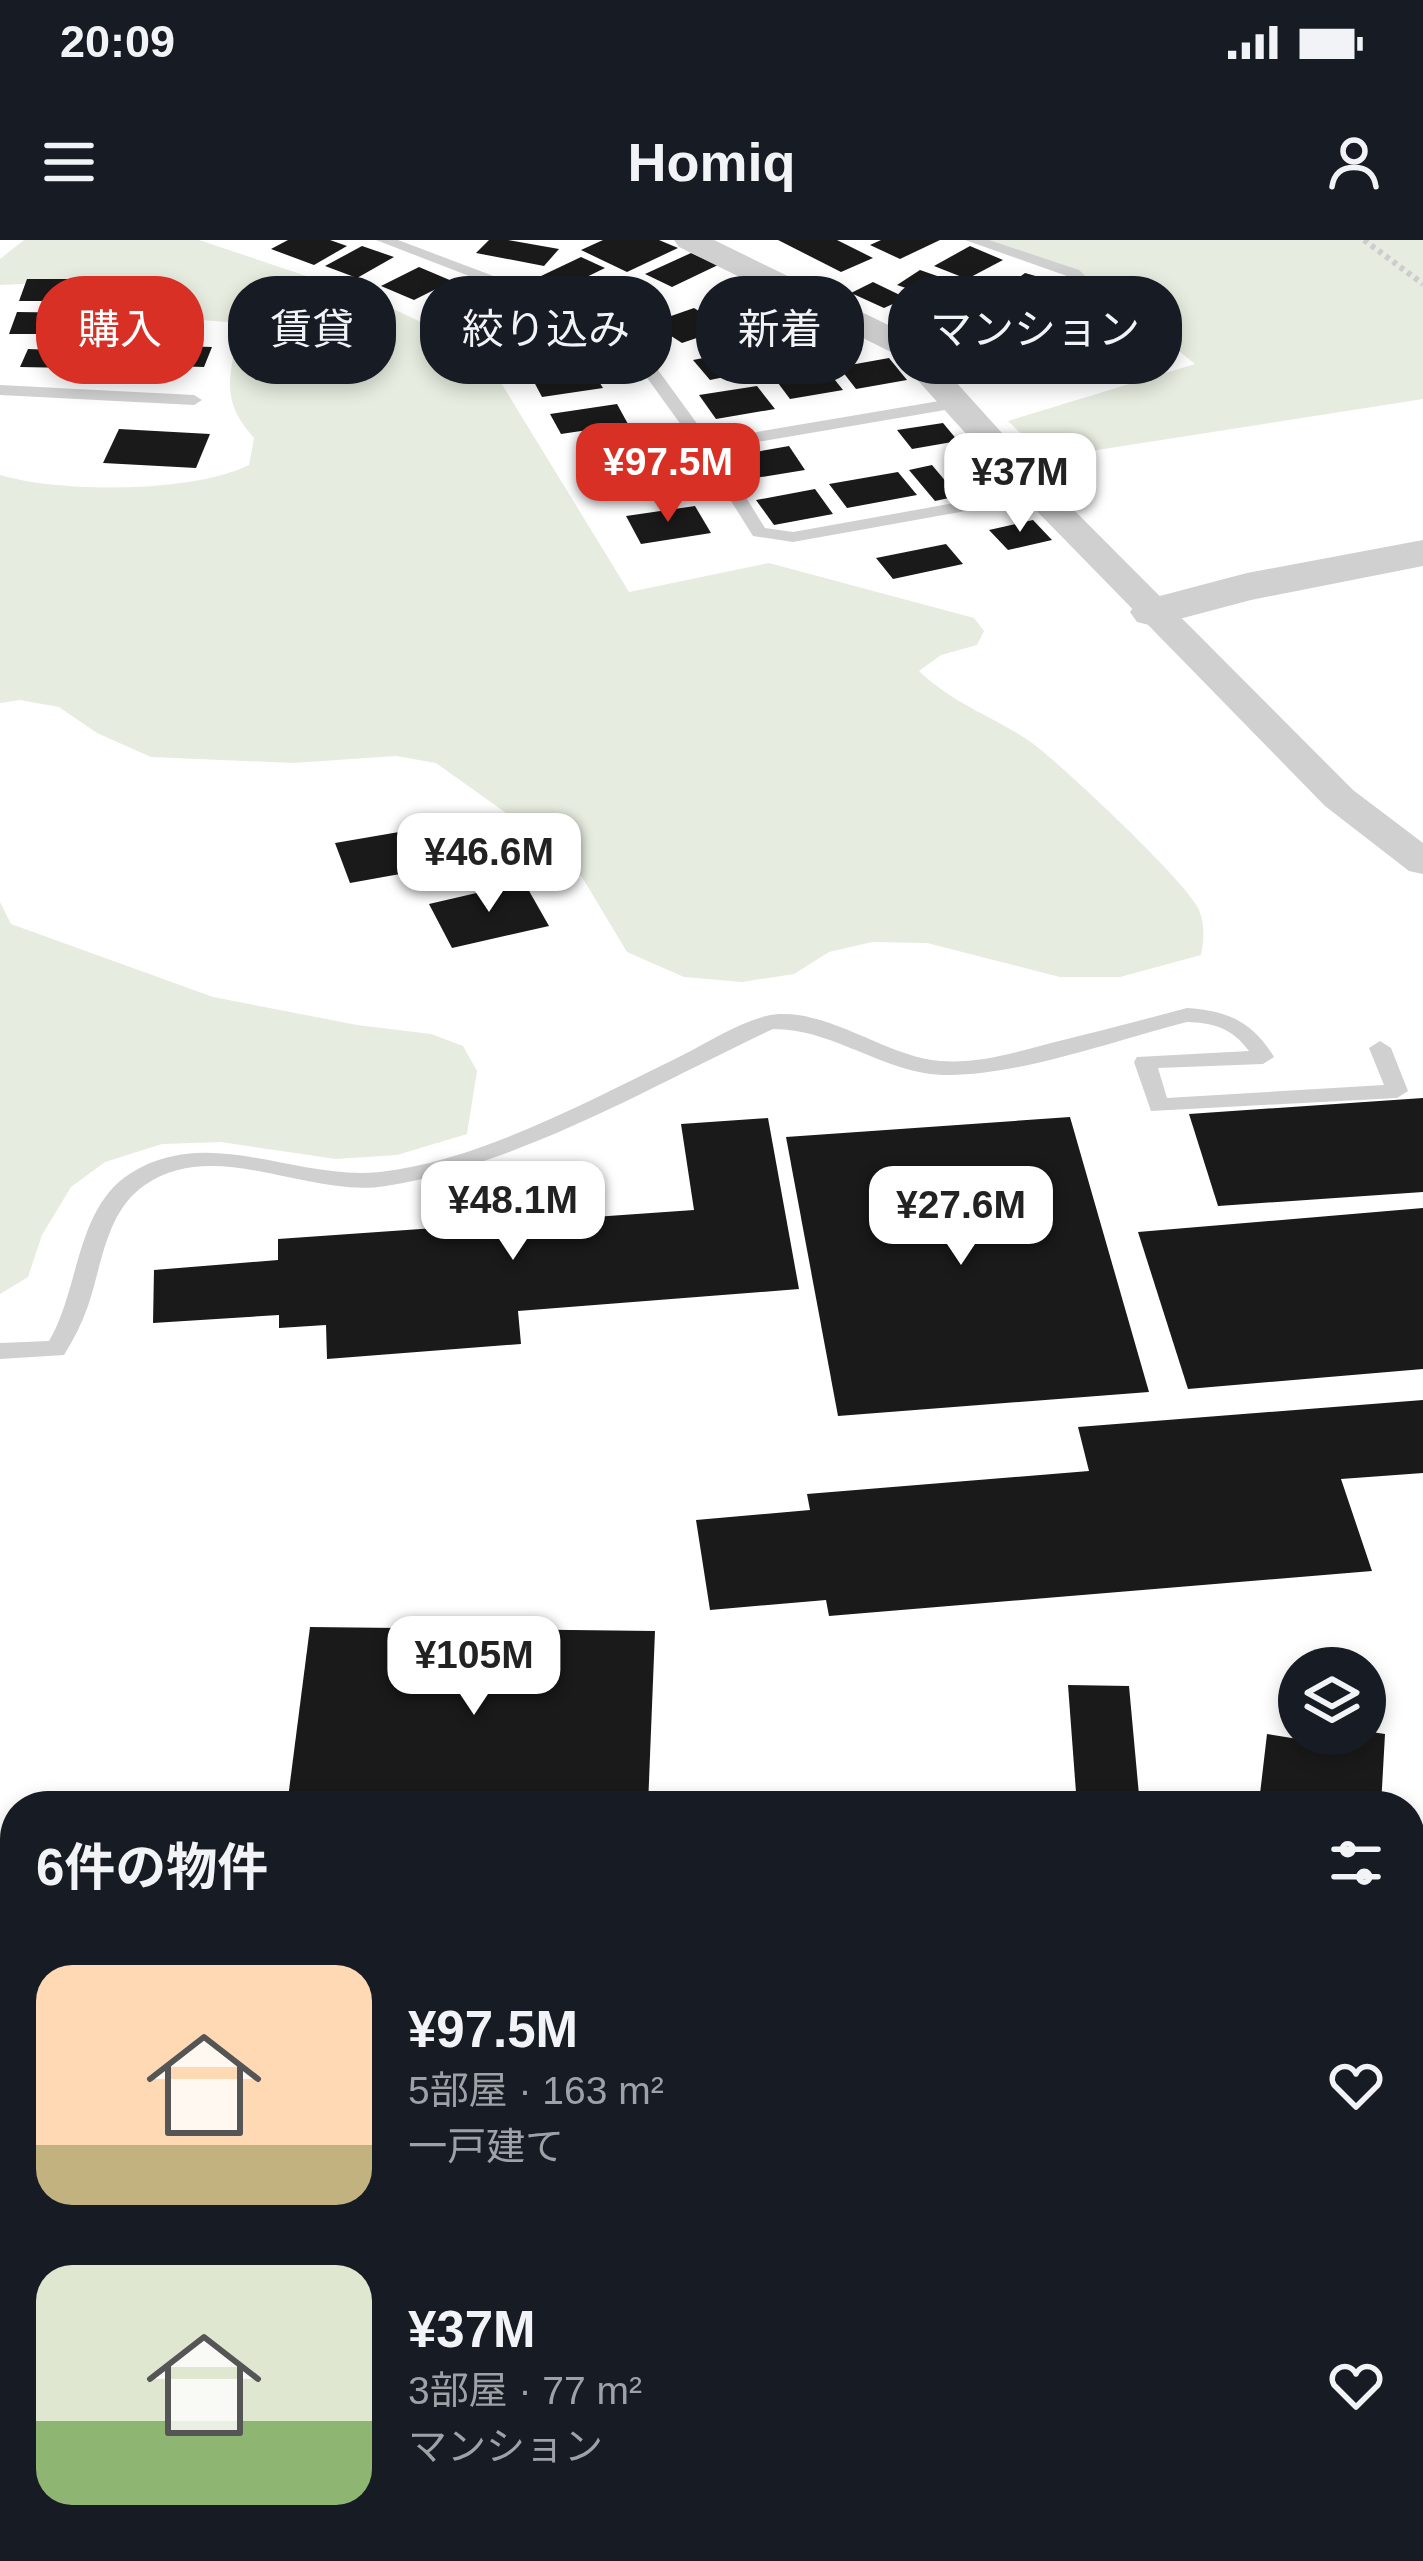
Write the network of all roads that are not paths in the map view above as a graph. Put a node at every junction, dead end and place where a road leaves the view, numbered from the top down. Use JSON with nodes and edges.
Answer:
{"nodes":[{"id":1,"x":384,"y":240,"type":"edge"},
{"id":2,"x":452,"y":240,"type":"edge"},
{"id":3,"x":690,"y":240,"type":"edge"},
{"id":4,"x":973,"y":240,"type":"edge"},
{"id":5,"x":430,"y":256,"type":"junction"},
{"id":6,"x":1075,"y":276,"type":"edge"},
{"id":7,"x":0,"y":390,"type":"edge"},
{"id":8,"x":194,"y":400,"type":"dead end"},
{"id":9,"x":957,"y":403,"type":"junction"},
{"id":10,"x":705,"y":446,"type":"junction"},
{"id":11,"x":1038,"y":493,"type":"junction"},
{"id":12,"x":1423,"y":553,"type":"edge"},
{"id":13,"x":1153,"y":612,"type":"junction"},
{"id":14,"x":1423,"y":862,"type":"edge"},
{"id":15,"x":1380,"y":1048,"type":"dead end"},
{"id":16,"x":0,"y":1351,"type":"edge"}],
"edges":[{"from":1,"to":5,"type":"lane"},
{"from":2,"to":5,"type":"lane"},
{"from":3,"to":9,"type":"street"},
{"from":4,"to":6,"type":"lane"},
{"from":5,"to":10,"type":"lane"},
{"from":7,"to":8,"type":"lane"},
{"from":9,"to":10,"type":"lane"},
{"from":9,"to":11,"type":"street"},
{"from":10,"to":11,"type":"lane"},
{"from":11,"to":13,"type":"street"},
{"from":12,"to":13,"type":"street"},
{"from":13,"to":14,"type":"street"},
{"from":15,"to":16,"type":"lane"}]}
